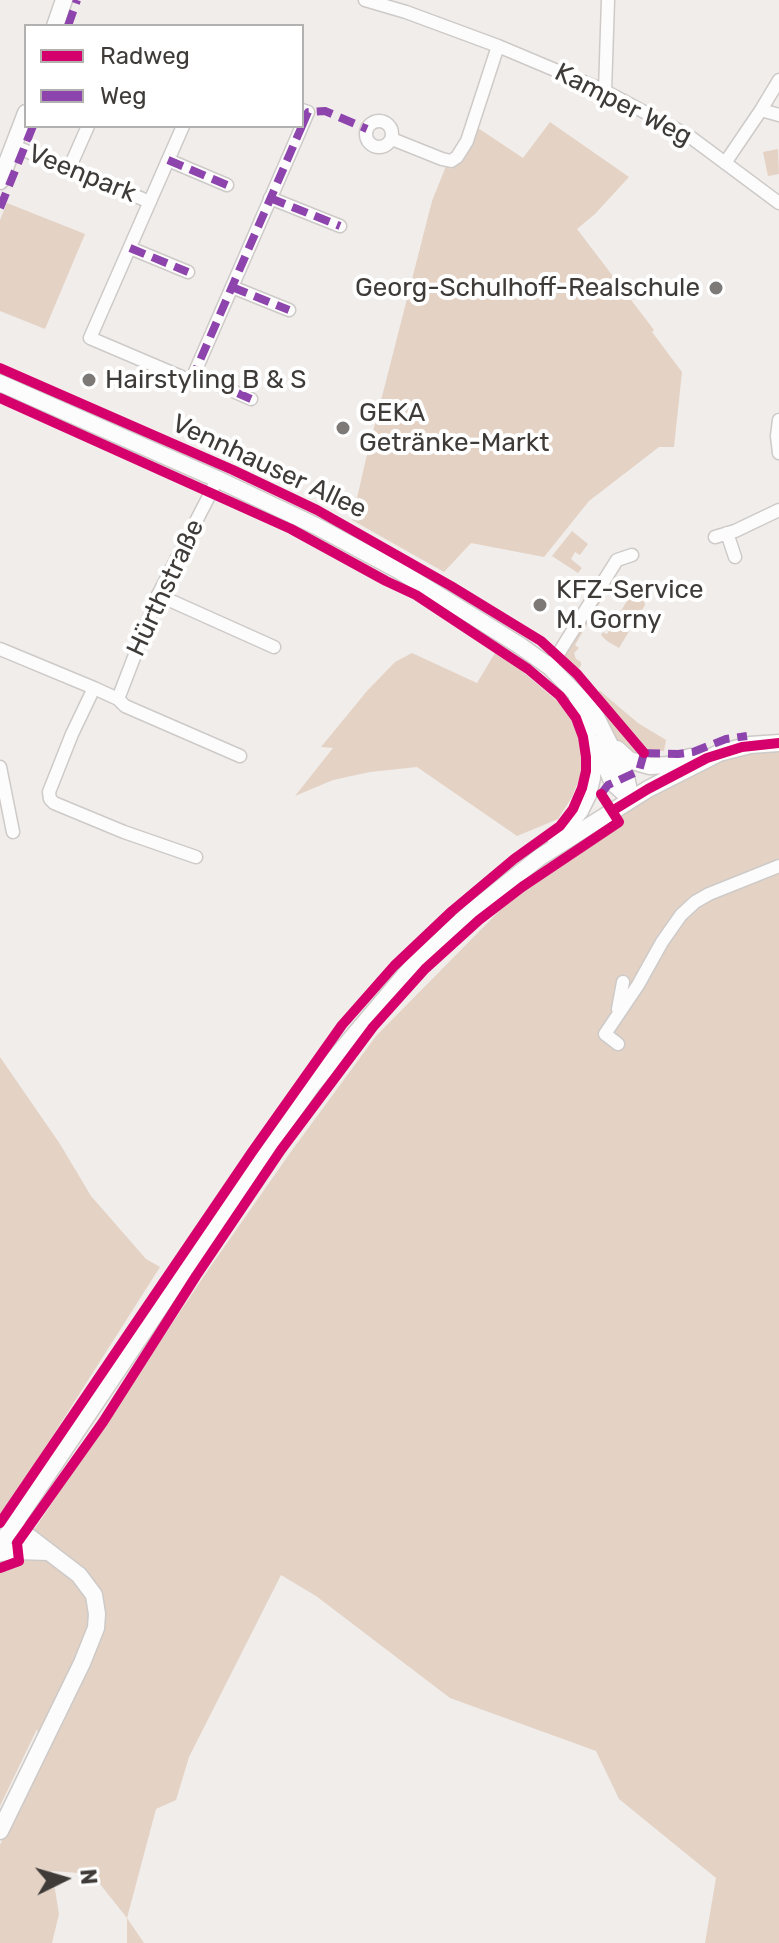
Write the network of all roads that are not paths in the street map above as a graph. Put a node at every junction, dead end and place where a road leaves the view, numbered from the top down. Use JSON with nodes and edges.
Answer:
{"nodes":[{"id":1,"x":64,"y":0,"type":"edge"},
{"id":2,"x":365,"y":0,"type":"edge"},
{"id":3,"x":608,"y":0,"type":"edge"},
{"id":4,"x":56,"y":24,"type":"edge"},
{"id":5,"x":498,"y":46,"type":"junction"},
{"id":6,"x":779,"y":80,"type":"edge"},
{"id":7,"x":605,"y":91,"type":"junction"},
{"id":8,"x":761,"y":110,"type":"junction"},
{"id":9,"x":779,"y":115,"type":"edge"},
{"id":10,"x":24,"y":118,"type":"edge"},
{"id":11,"x":87,"y":128,"type":"edge"},
{"id":12,"x":182,"y":128,"type":"edge"},
{"id":13,"x":301,"y":128,"type":"edge"},
{"id":14,"x":392,"y":139,"type":"dead end"},
{"id":15,"x":14,"y":146,"type":"junction"},
{"id":16,"x":168,"y":160,"type":"junction"},
{"id":17,"x":725,"y":163,"type":"junction"},
{"id":18,"x":69,"y":169,"type":"junction"},
{"id":19,"x":0,"y":181,"type":"edge"},
{"id":20,"x":227,"y":185,"type":"dead end"},
{"id":21,"x":270,"y":198,"type":"junction"},
{"id":22,"x":150,"y":202,"type":"junction"},
{"id":23,"x":779,"y":203,"type":"edge"},
{"id":24,"x":340,"y":226,"type":"dead end"},
{"id":25,"x":130,"y":248,"type":"junction"},
{"id":26,"x":188,"y":272,"type":"dead end"},
{"id":27,"x":232,"y":287,"type":"junction"},
{"id":28,"x":289,"y":310,"type":"dead end"},
{"id":29,"x":194,"y":374,"type":"junction"},
{"id":30,"x":0,"y":383,"type":"edge"},
{"id":31,"x":251,"y":399,"type":"dead end"},
{"id":32,"x":779,"y":420,"type":"edge"},
{"id":33,"x":779,"y":453,"type":"edge"},
{"id":34,"x":217,"y":479,"type":"junction"},
{"id":35,"x":779,"y":510,"type":"edge"},
{"id":36,"x":632,"y":555,"type":"dead end"},
{"id":37,"x":735,"y":557,"type":"dead end"},
{"id":38,"x":158,"y":595,"type":"junction"},
{"id":39,"x":274,"y":647,"type":"dead end"},
{"id":40,"x":0,"y":649,"type":"edge"},
{"id":41,"x":550,"y":667,"type":"junction"},
{"id":42,"x":94,"y":688,"type":"junction"},
{"id":43,"x":576,"y":695,"type":"junction"},
{"id":44,"x":118,"y":699,"type":"junction"},
{"id":45,"x":606,"y":736,"type":"junction"},
{"id":46,"x":779,"y":743,"type":"edge"},
{"id":47,"x":240,"y":756,"type":"dead end"},
{"id":48,"x":707,"y":758,"type":"junction"},
{"id":49,"x":0,"y":767,"type":"edge"},
{"id":50,"x":631,"y":799,"type":"junction"},
{"id":51,"x":13,"y":832,"type":"dead end"},
{"id":52,"x":196,"y":857,"type":"dead end"},
{"id":53,"x":540,"y":857,"type":"junction"},
{"id":54,"x":779,"y":866,"type":"edge"},
{"id":55,"x":623,"y":982,"type":"dead end"},
{"id":56,"x":616,"y":1016,"type":"junction"},
{"id":57,"x":618,"y":1044,"type":"dead end"},
{"id":58,"x":15,"y":1526,"type":"junction"},
{"id":59,"x":0,"y":1545,"type":"edge"},
{"id":60,"x":48,"y":1552,"type":"junction"},
{"id":61,"x":0,"y":1553,"type":"edge"},
{"id":62,"x":0,"y":1831,"type":"edge"}],
"edges":[{"from":1,"to":4,"type":"main road"},
{"from":2,"to":5,"type":"street","name":"Kamper Weg"},
{"from":3,"to":7,"type":"street"},
{"from":5,"to":7,"type":"street","name":"Kamper Weg"},
{"from":5,"to":14,"type":"street"},
{"from":6,"to":8,"type":"street"},
{"from":7,"to":17,"type":"street","name":"Kamper Weg"},
{"from":8,"to":9,"type":"street"},
{"from":8,"to":17,"type":"street"},
{"from":10,"to":15,"type":"main road"},
{"from":11,"to":18,"type":"street"},
{"from":12,"to":16,"type":"street","name":"Veenpark"},
{"from":13,"to":21,"type":"street"},
{"from":15,"to":18,"type":"street","name":"Veenpark"},
{"from":15,"to":19,"type":"main road"},
{"from":16,"to":20,"type":"street","name":"Veenpark"},
{"from":16,"to":22,"type":"street","name":"Veenpark"},
{"from":17,"to":23,"type":"street","name":"Kamper Weg"},
{"from":18,"to":22,"type":"street","name":"Veenpark"},
{"from":21,"to":24,"type":"street"},
{"from":21,"to":27,"type":"street"},
{"from":22,"to":25,"type":"street","name":"Veenpark"},
{"from":25,"to":26,"type":"street","name":"Veenpark"},
{"from":25,"to":29,"type":"street","name":"Veenpark"},
{"from":27,"to":28,"type":"street"},
{"from":27,"to":29,"type":"street"},
{"from":29,"to":31,"type":"street","name":"Veenpark"},
{"from":30,"to":34,"type":"main road","name":"Vennhauser Allee"},
{"from":32,"to":33,"type":"street"},
{"from":34,"to":38,"type":"street","name":"Hürthstraße"},
{"from":34,"to":41,"type":"main road","name":"Vennhauser Allee"},
{"from":35,"to":37,"type":"street"},
{"from":36,"to":41,"type":"street"},
{"from":38,"to":39,"type":"street"},
{"from":38,"to":44,"type":"street","name":"Hürthstraße"},
{"from":40,"to":42,"type":"street"},
{"from":41,"to":43,"type":"main road","name":"Vennhauser Allee"},
{"from":42,"to":44,"type":"street"},
{"from":42,"to":52,"type":"street"},
{"from":43,"to":45,"type":"main road","name":"Vennhauser Allee"},
{"from":43,"to":50,"type":"main road","name":"Vennhauser Allee"},
{"from":43,"to":53,"type":"main road","name":"Vennhauser Allee"},
{"from":44,"to":47,"type":"street"},
{"from":45,"to":48,"type":"main road"},
{"from":45,"to":50,"type":"main road","name":"Vennhauser Allee"},
{"from":46,"to":48,"type":"main road"},
{"from":48,"to":50,"type":"main road"},
{"from":49,"to":51,"type":"street"},
{"from":50,"to":53,"type":"main road"},
{"from":53,"to":58,"type":"main road"},
{"from":54,"to":56,"type":"street"},
{"from":55,"to":56,"type":"street"},
{"from":56,"to":57,"type":"street"},
{"from":58,"to":59,"type":"main road"},
{"from":58,"to":60,"type":"main road"},
{"from":60,"to":61,"type":"main road"},
{"from":60,"to":62,"type":"main road"}]}
